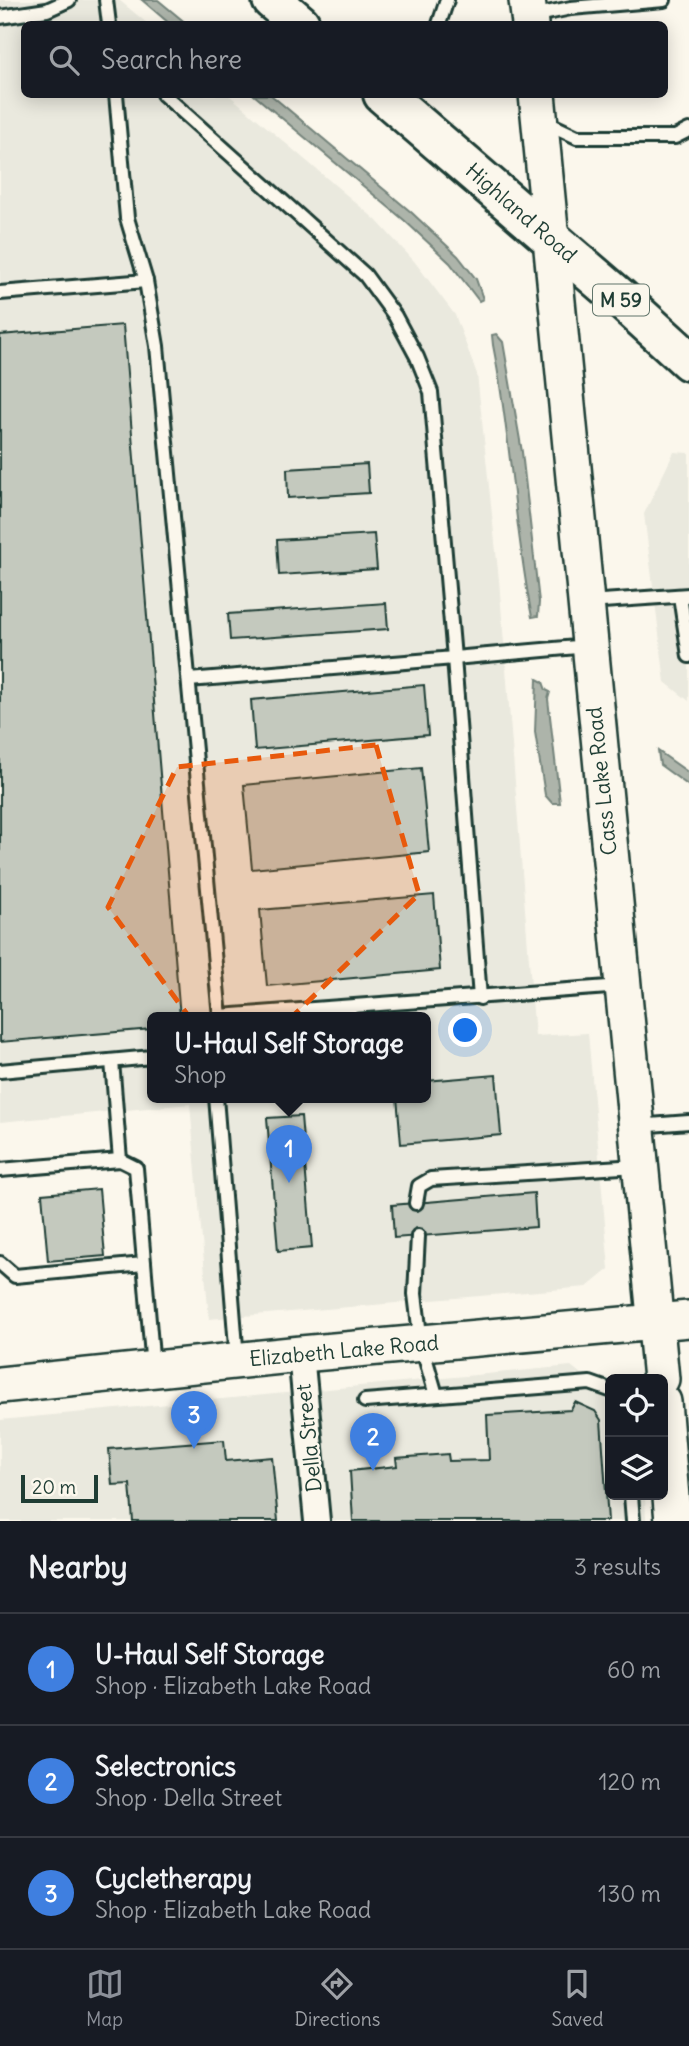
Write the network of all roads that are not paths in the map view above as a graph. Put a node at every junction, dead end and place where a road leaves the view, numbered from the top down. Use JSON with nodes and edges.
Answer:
{"nodes":[{"id":1,"x":69,"y":0,"type":"edge"},
{"id":2,"x":106,"y":0,"type":"edge"},
{"id":3,"x":271,"y":0,"type":"edge"},
{"id":4,"x":447,"y":0,"type":"edge"},
{"id":5,"x":664,"y":0,"type":"edge"},
{"id":6,"x":571,"y":4,"type":"edge"},
{"id":7,"x":529,"y":14,"type":"edge"},
{"id":8,"x":0,"y":17,"type":"edge"},
{"id":9,"x":109,"y":21,"type":"edge"},
{"id":10,"x":296,"y":21,"type":"edge"},
{"id":11,"x":440,"y":21,"type":"edge"},
{"id":12,"x":116,"y":98,"type":"edge"},
{"id":13,"x":167,"y":98,"type":"edge"},
{"id":14,"x":402,"y":106,"type":"edge"},
{"id":15,"x":538,"y":107,"type":"edge"},
{"id":16,"x":689,"y":130,"type":"edge"},
{"id":17,"x":552,"y":240,"type":"junction"},
{"id":18,"x":146,"y":281,"type":"junction"},
{"id":19,"x":0,"y":293,"type":"edge"},
{"id":20,"x":689,"y":361,"type":"edge"},
{"id":21,"x":684,"y":595,"type":"edge"},
{"id":22,"x":585,"y":603,"type":"junction"},
{"id":23,"x":589,"y":646,"type":"junction"},
{"id":24,"x":689,"y":656,"type":"edge"},
{"id":25,"x":454,"y":658,"type":"junction"},
{"id":26,"x":189,"y":680,"type":"junction"},
{"id":27,"x":622,"y":986,"type":"junction"},
{"id":28,"x":480,"y":998,"type":"junction"},
{"id":29,"x":220,"y":1012,"type":"edge"},
{"id":30,"x":288,"y":1012,"type":"edge"},
{"id":31,"x":147,"y":1058,"type":"edge"},
{"id":32,"x":112,"y":1061,"type":"junction"},
{"id":33,"x":0,"y":1071,"type":"edge"},
{"id":34,"x":216,"y":1103,"type":"edge"},
{"id":35,"x":689,"y":1122,"type":"edge"},
{"id":36,"x":637,"y":1126,"type":"junction"},
{"id":37,"x":120,"y":1160,"type":"junction"},
{"id":38,"x":641,"y":1166,"type":"junction"},
{"id":39,"x":0,"y":1170,"type":"edge"},
{"id":40,"x":416,"y":1203,"type":"dead end"},
{"id":41,"x":418,"y":1236,"type":"dead end"},
{"id":42,"x":0,"y":1263,"type":"edge"},
{"id":43,"x":144,"y":1264,"type":"junction"},
{"id":44,"x":673,"y":1321,"type":"edge"},
{"id":45,"x":421,"y":1343,"type":"junction"},
{"id":46,"x":301,"y":1354,"type":"junction"},
{"id":47,"x":237,"y":1361,"type":"junction"},
{"id":48,"x":153,"y":1369,"type":"junction"},
{"id":49,"x":662,"y":1374,"type":"edge"},
{"id":50,"x":0,"y":1385,"type":"edge"},
{"id":51,"x":605,"y":1388,"type":"edge"},
{"id":52,"x":436,"y":1395,"type":"junction"},
{"id":53,"x":365,"y":1401,"type":"dead end"},
{"id":54,"x":666,"y":1437,"type":"edge"},
{"id":55,"x":631,"y":1500,"type":"edge"},
{"id":56,"x":317,"y":1521,"type":"edge"},
{"id":57,"x":633,"y":1521,"type":"edge"},
{"id":58,"x":673,"y":1521,"type":"edge"}],
"edges":[{"from":1,"to":8,"type":"lane"},
{"from":2,"to":9,"type":"lane"},
{"from":3,"to":10,"type":"highway"},
{"from":4,"to":11,"type":"lane"},
{"from":5,"to":6,"type":"lane"},
{"from":6,"to":7,"type":"lane"},
{"from":12,"to":18,"type":"lane"},
{"from":13,"to":25,"type":"lane"},
{"from":14,"to":17,"type":"highway","name":"Highland Road","number":"M 59"},
{"from":15,"to":16,"type":"lane"},
{"from":15,"to":17,"type":"street","name":"Cass Lake Road"},
{"from":17,"to":20,"type":"highway","name":"Highland Road","number":"M 59"},
{"from":17,"to":22,"type":"street","name":"Cass Lake Road"},
{"from":18,"to":19,"type":"lane"},
{"from":18,"to":26,"type":"lane"},
{"from":21,"to":22,"type":"lane"},
{"from":21,"to":24,"type":"lane"},
{"from":22,"to":23,"type":"street","name":"Cass Lake Road"},
{"from":23,"to":25,"type":"lane"},
{"from":23,"to":27,"type":"street","name":"Cass Lake Road"},
{"from":25,"to":26,"type":"lane"},
{"from":25,"to":28,"type":"lane"},
{"from":26,"to":29,"type":"lane"},
{"from":27,"to":28,"type":"lane"},
{"from":27,"to":36,"type":"street","name":"Cass Lake Road"},
{"from":28,"to":30,"type":"lane"},
{"from":31,"to":32,"type":"lane"},
{"from":32,"to":33,"type":"lane"},
{"from":32,"to":37,"type":"lane"},
{"from":34,"to":47,"type":"lane"},
{"from":35,"to":36,"type":"lane"},
{"from":36,"to":38,"type":"street","name":"Cass Lake Road"},
{"from":37,"to":39,"type":"lane"},
{"from":37,"to":43,"type":"lane"},
{"from":38,"to":40,"type":"lane"},
{"from":38,"to":44,"type":"street","name":"Cass Lake Road"},
{"from":41,"to":45,"type":"lane"},
{"from":42,"to":43,"type":"lane"},
{"from":43,"to":48,"type":"lane"},
{"from":44,"to":45,"type":"street","name":"Elizabeth Lake Road"},
{"from":44,"to":49,"type":"street","name":"Cass Lake Road"},
{"from":45,"to":46,"type":"street","name":"Elizabeth Lake Road"},
{"from":45,"to":52,"type":"lane"},
{"from":46,"to":47,"type":"street","name":"Elizabeth Lake Road"},
{"from":46,"to":56,"type":"street","name":"Della Street"},
{"from":47,"to":48,"type":"street","name":"Elizabeth Lake Road"},
{"from":48,"to":50,"type":"street","name":"Elizabeth Lake Road"},
{"from":51,"to":52,"type":"lane"},
{"from":52,"to":53,"type":"lane"},
{"from":54,"to":58,"type":"street"},
{"from":55,"to":57,"type":"lane"}]}
